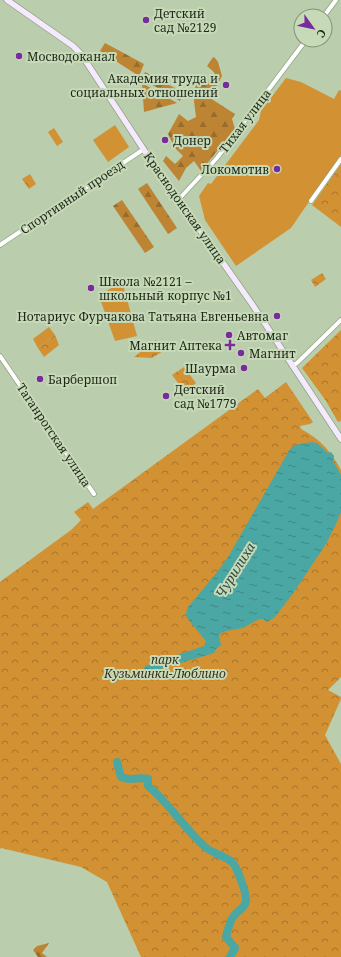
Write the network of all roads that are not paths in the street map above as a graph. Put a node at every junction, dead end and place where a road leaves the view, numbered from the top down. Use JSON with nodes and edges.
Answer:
{"nodes":[{"id":1,"x":7,"y":0,"type":"edge"},
{"id":2,"x":300,"y":48,"type":"edge"},
{"id":3,"x":144,"y":149,"type":"junction"},
{"id":4,"x":341,"y":159,"type":"edge"},
{"id":5,"x":179,"y":199,"type":"junction"},
{"id":6,"x":311,"y":201,"type":"dead end"},
{"id":7,"x":0,"y":245,"type":"edge"},
{"id":8,"x":341,"y":320,"type":"edge"},
{"id":9,"x":0,"y":356,"type":"edge"},
{"id":10,"x":292,"y":366,"type":"junction"},
{"id":11,"x":341,"y":439,"type":"edge"},
{"id":12,"x":94,"y":494,"type":"dead end"}],
"edges":[{"from":1,"to":3,"type":"main road","name":"Краснодонская улица"},
{"from":2,"to":5,"type":"street","name":"Тихая улица"},
{"from":3,"to":5,"type":"main road","name":"Краснодонская улица"},
{"from":3,"to":7,"type":"street","name":"Спортивный проезд"},
{"from":4,"to":6,"type":"street"},
{"from":5,"to":10,"type":"main road","name":"Краснодонская улица"},
{"from":8,"to":10,"type":"street"},
{"from":9,"to":12,"type":"street","name":"Таганрогская улица"},
{"from":10,"to":11,"type":"main road","name":"Краснодонская улица"}]}
